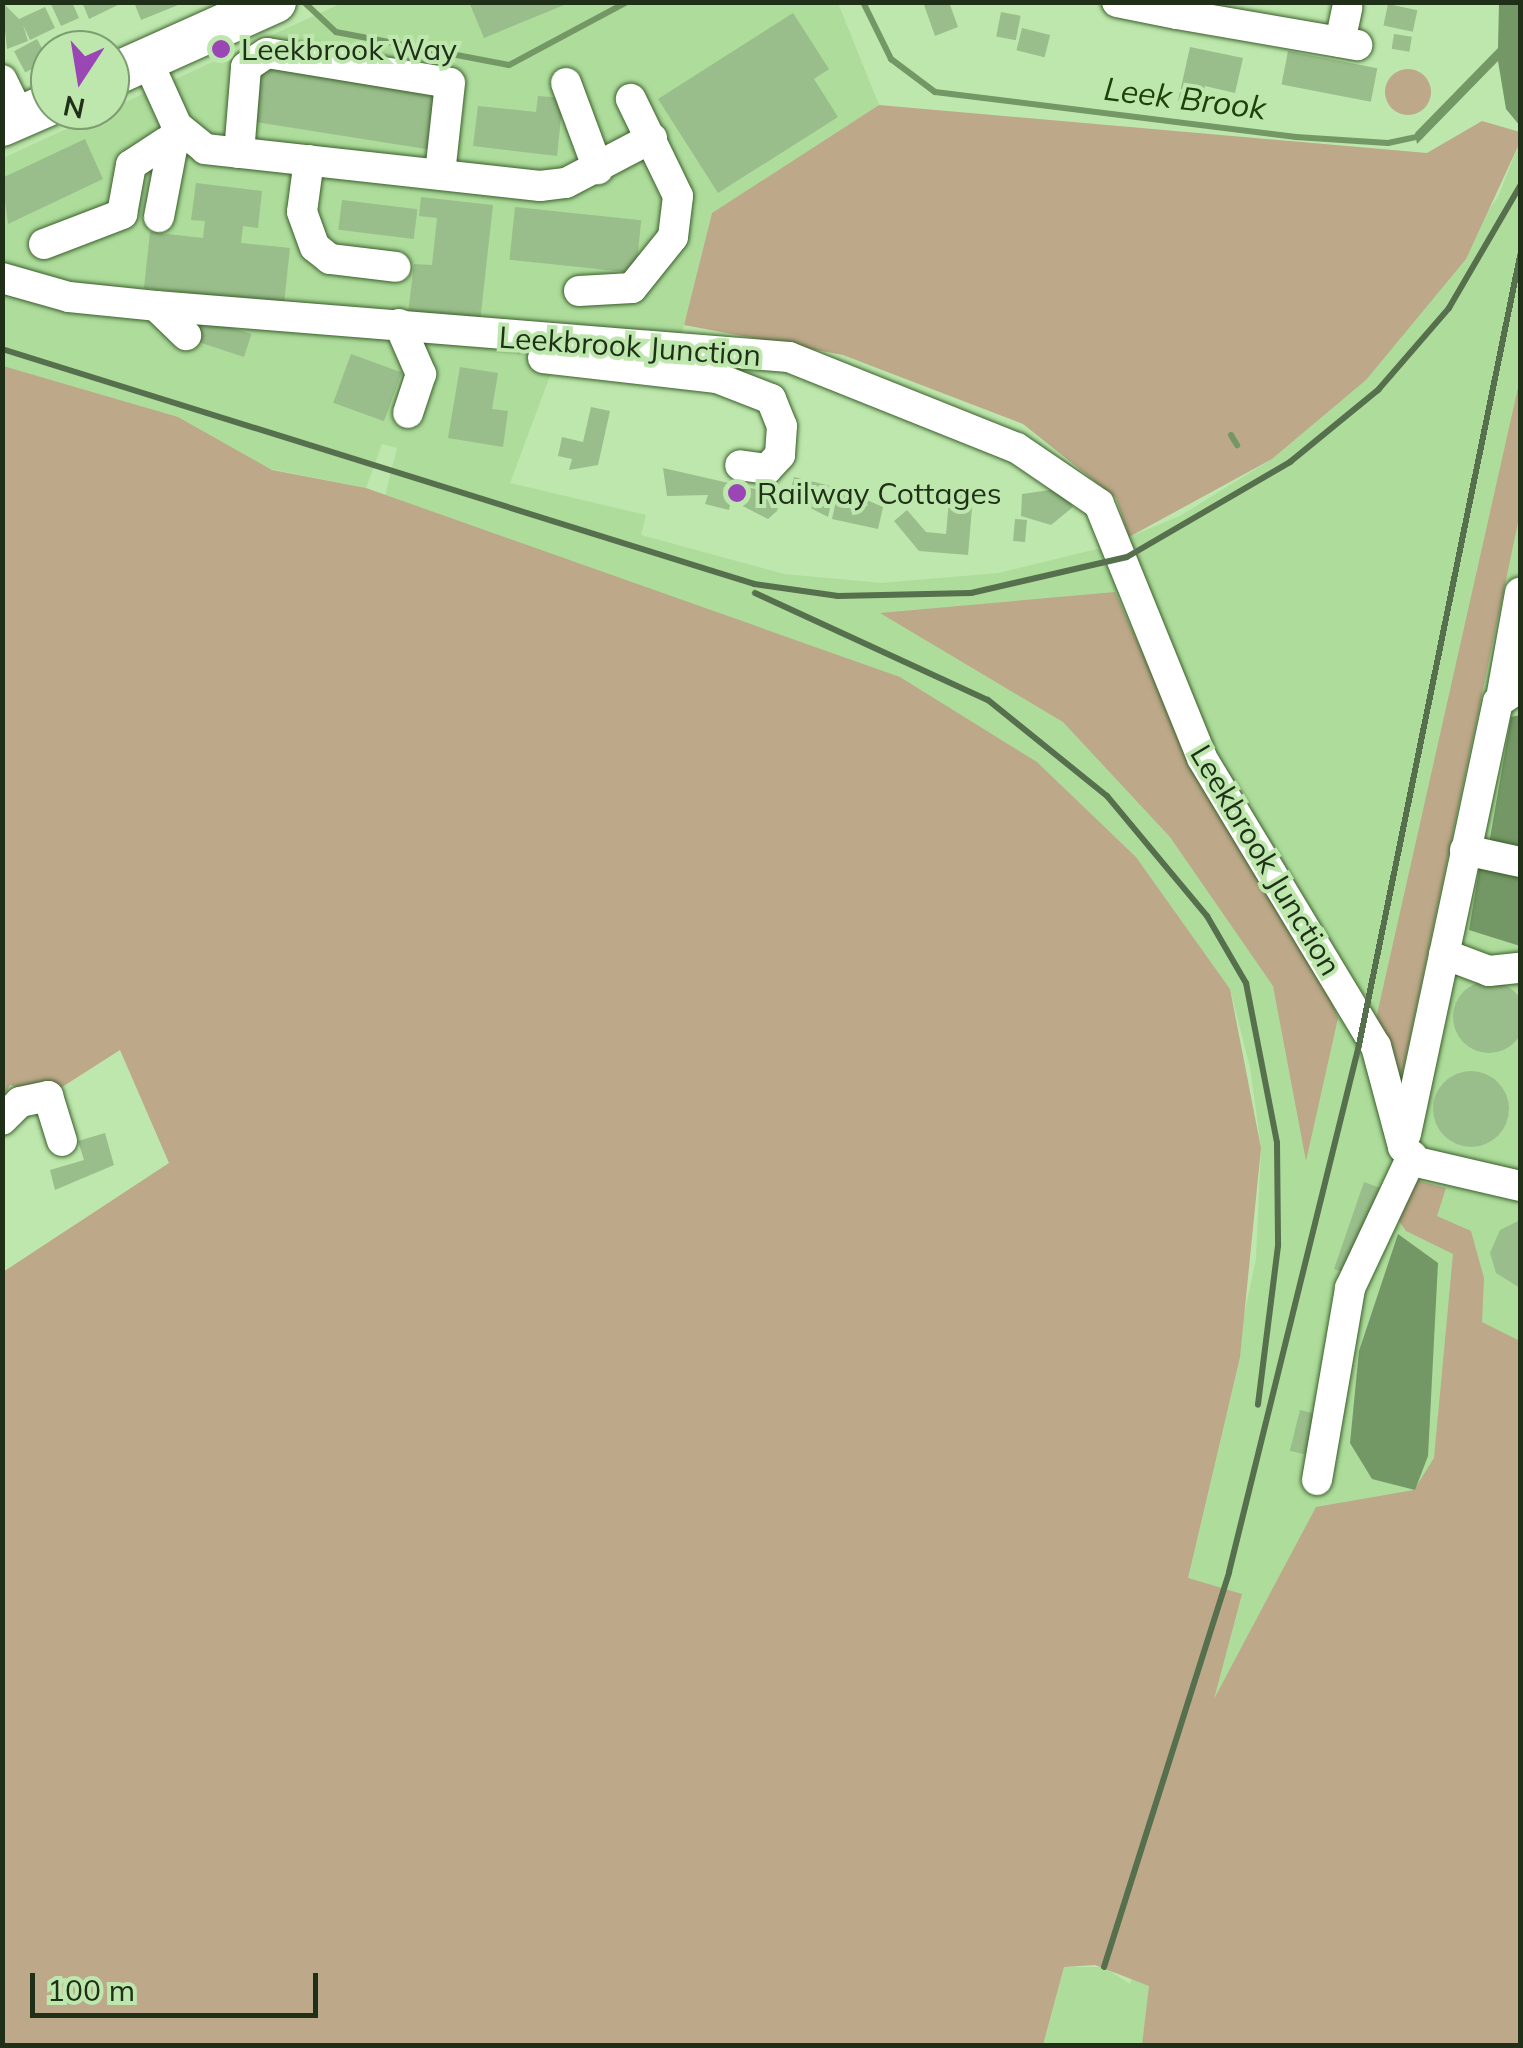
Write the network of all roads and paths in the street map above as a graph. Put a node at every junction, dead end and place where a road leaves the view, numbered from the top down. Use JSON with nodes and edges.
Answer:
{"nodes":[{"id":1,"x":275,"y":2,"type":"edge"},
{"id":2,"x":1117,"y":2,"type":"edge"},
{"id":3,"x":1178,"y":8,"type":"edge"},
{"id":4,"x":1347,"y":8,"type":"dead end"},
{"id":5,"x":130,"y":67,"type":"edge"},
{"id":6,"x":130,"y":71,"type":"edge"},
{"id":7,"x":566,"y":82,"type":"dead end"},
{"id":8,"x":631,"y":99,"type":"dead end"},
{"id":9,"x":172,"y":134,"type":"junction"},
{"id":10,"x":652,"y":138,"type":"junction"},
{"id":11,"x":240,"y":153,"type":"junction"},
{"id":12,"x":309,"y":160,"type":"junction"},
{"id":13,"x":598,"y":169,"type":"junction"},
{"id":14,"x":440,"y":174,"type":"junction"},
{"id":15,"x":159,"y":217,"type":"dead end"},
{"id":16,"x":44,"y":244,"type":"dead end"},
{"id":17,"x":396,"y":267,"type":"dead end"},
{"id":18,"x":2,"y":278,"type":"edge"},
{"id":19,"x":580,"y":290,"type":"dead end"},
{"id":20,"x":156,"y":306,"type":"junction"},
{"id":21,"x":399,"y":324,"type":"junction"},
{"id":22,"x":186,"y":335,"type":"dead end"},
{"id":23,"x":480,"y":336,"type":"junction"},
{"id":24,"x":408,"y":414,"type":"dead end"},
{"id":25,"x":740,"y":465,"type":"dead end"},
{"id":26,"x":1520,"y":592,"type":"edge"},
{"id":27,"x":1511,"y":690,"type":"edge"},
{"id":28,"x":1465,"y":850,"type":"junction"},
{"id":29,"x":1520,"y":862,"type":"edge"},
{"id":30,"x":1444,"y":954,"type":"junction"},
{"id":31,"x":1520,"y":968,"type":"edge"},
{"id":32,"x":2,"y":1120,"type":"edge"},
{"id":33,"x":62,"y":1142,"type":"dead end"},
{"id":34,"x":1407,"y":1151,"type":"junction"},
{"id":35,"x":1520,"y":1186,"type":"edge"},
{"id":36,"x":1316,"y":1480,"type":"dead end"}],
"edges":[{"from":1,"to":5,"type":"highway"},
{"from":2,"to":3,"type":"street"},
{"from":3,"to":4,"type":"street"},
{"from":6,"to":9,"type":"street"},
{"from":7,"to":13,"type":"street"},
{"from":8,"to":10,"type":"street"},
{"from":9,"to":11,"type":"street"},
{"from":9,"to":15,"type":"street"},
{"from":9,"to":16,"type":"street"},
{"from":10,"to":13,"type":"street"},
{"from":10,"to":19,"type":"street"},
{"from":11,"to":12,"type":"street"},
{"from":11,"to":14,"type":"street"},
{"from":12,"to":14,"type":"street"},
{"from":12,"to":17,"type":"street"},
{"from":13,"to":14,"type":"street"},
{"from":18,"to":20,"type":"street","name":"Leekbrook Junction"},
{"from":20,"to":21,"type":"street","name":"Leekbrook Junction"},
{"from":20,"to":22,"type":"street"},
{"from":21,"to":23,"type":"street","name":"Leekbrook Junction"},
{"from":21,"to":24,"type":"street"},
{"from":23,"to":25,"type":"street"},
{"from":23,"to":34,"type":"street","name":"Leekbrook Junction"},
{"from":26,"to":27,"type":"street"},
{"from":27,"to":28,"type":"street"},
{"from":28,"to":29,"type":"street"},
{"from":28,"to":30,"type":"street"},
{"from":30,"to":31,"type":"street"},
{"from":30,"to":34,"type":"street"},
{"from":32,"to":33,"type":"street"},
{"from":34,"to":35,"type":"street"},
{"from":34,"to":36,"type":"street"}]}
